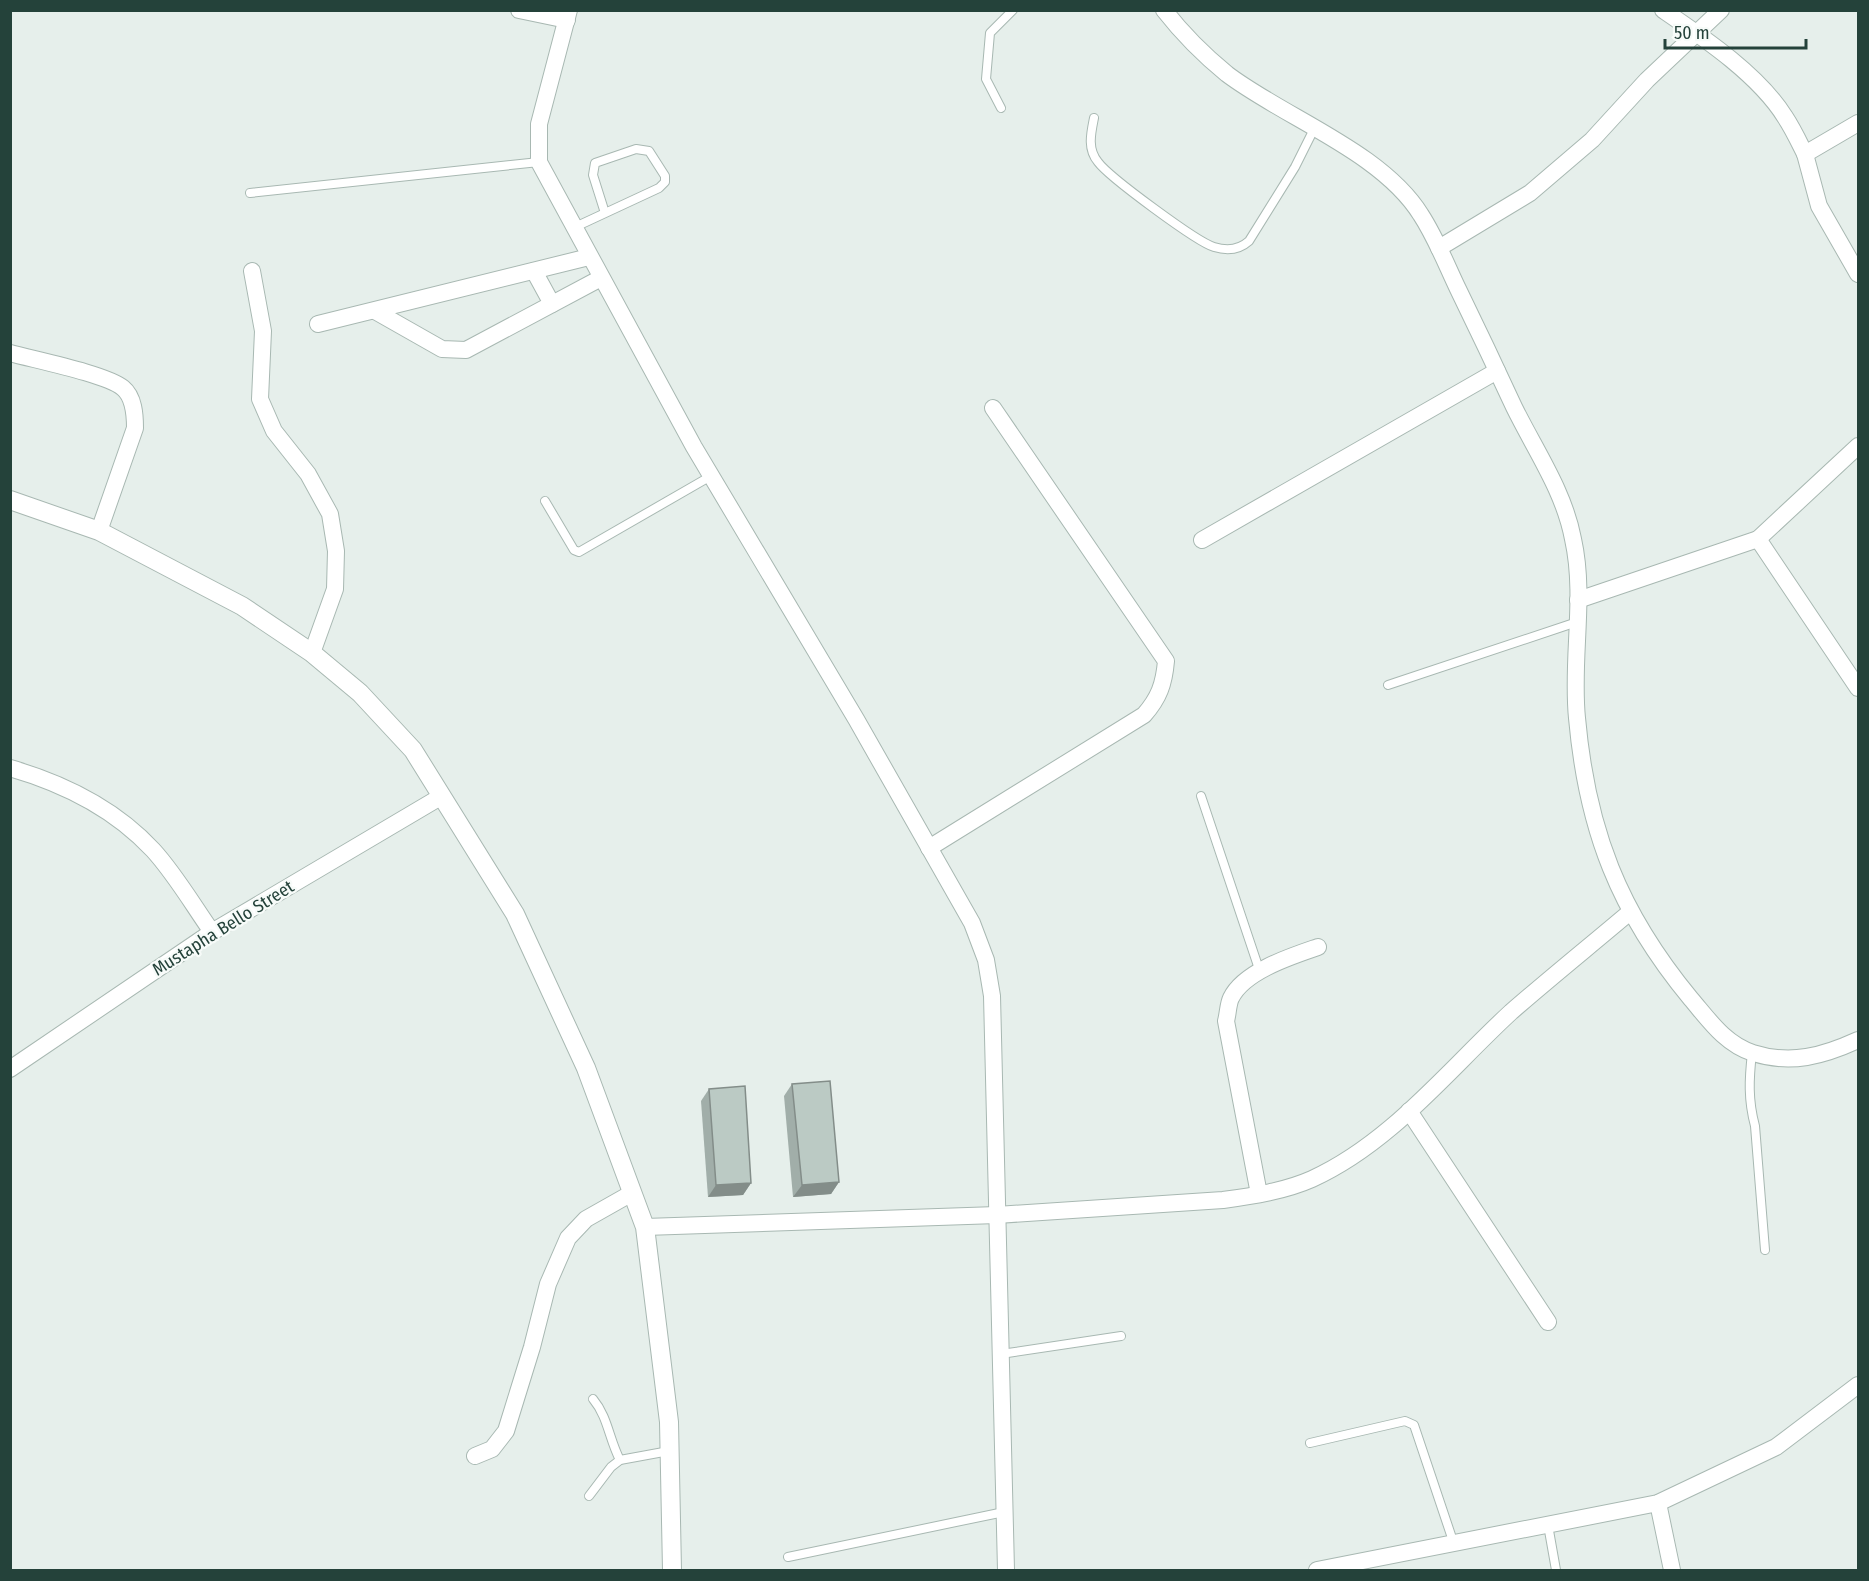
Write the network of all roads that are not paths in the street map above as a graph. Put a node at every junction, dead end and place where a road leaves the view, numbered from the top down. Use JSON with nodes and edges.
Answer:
{"nodes":[{"id":1,"x":519,"y":10,"type":"edge"},
{"id":2,"x":1013,"y":10,"type":"edge"},
{"id":3,"x":1164,"y":10,"type":"edge"},
{"id":4,"x":1663,"y":10,"type":"edge"},
{"id":5,"x":1721,"y":10,"type":"edge"},
{"id":6,"x":568,"y":15,"type":"edge"},
{"id":7,"x":1698,"y":34,"type":"junction"},
{"id":8,"x":1001,"y":108,"type":"dead end"},
{"id":9,"x":1094,"y":118,"type":"dead end"},
{"id":10,"x":1858,"y":123,"type":"edge"},
{"id":11,"x":1314,"y":129,"type":"junction"},
{"id":12,"x":1805,"y":154,"type":"junction"},
{"id":13,"x":539,"y":162,"type":"junction"},
{"id":14,"x":250,"y":193,"type":"dead end"},
{"id":15,"x":605,"y":213,"type":"junction"},
{"id":16,"x":573,"y":228,"type":"junction"},
{"id":17,"x":1439,"y":248,"type":"junction"},
{"id":18,"x":589,"y":257,"type":"junction"},
{"id":19,"x":252,"y":271,"type":"dead end"},
{"id":20,"x":534,"y":271,"type":"junction"},
{"id":21,"x":1858,"y":274,"type":"edge"},
{"id":22,"x":601,"y":278,"type":"junction"},
{"id":23,"x":552,"y":304,"type":"junction"},
{"id":24,"x":375,"y":311,"type":"junction"},
{"id":25,"x":318,"y":324,"type":"dead end"},
{"id":26,"x":10,"y":353,"type":"edge"},
{"id":27,"x":1497,"y":371,"type":"junction"},
{"id":28,"x":993,"y":408,"type":"dead end"},
{"id":29,"x":1858,"y":446,"type":"edge"},
{"id":30,"x":711,"y":476,"type":"junction"},
{"id":31,"x":10,"y":500,"type":"edge"},
{"id":32,"x":545,"y":501,"type":"dead end"},
{"id":33,"x":99,"y":531,"type":"junction"},
{"id":34,"x":1758,"y":539,"type":"junction"},
{"id":35,"x":1202,"y":540,"type":"dead end"},
{"id":36,"x":1578,"y":600,"type":"junction"},
{"id":37,"x":1577,"y":622,"type":"junction"},
{"id":38,"x":312,"y":653,"type":"junction"},
{"id":39,"x":1388,"y":685,"type":"dead end"},
{"id":40,"x":1858,"y":688,"type":"edge"},
{"id":41,"x":10,"y":768,"type":"edge"},
{"id":42,"x":442,"y":796,"type":"junction"},
{"id":43,"x":1202,"y":796,"type":"dead end"},
{"id":44,"x":929,"y":848,"type":"junction"},
{"id":45,"x":1630,"y":912,"type":"junction"},
{"id":46,"x":212,"y":932,"type":"junction"},
{"id":47,"x":1318,"y":947,"type":"dead end"},
{"id":48,"x":1260,"y":972,"type":"junction"},
{"id":49,"x":1858,"y":1040,"type":"edge"},
{"id":50,"x":1752,"y":1053,"type":"junction"},
{"id":51,"x":10,"y":1069,"type":"edge"},
{"id":52,"x":1409,"y":1111,"type":"junction"},
{"id":53,"x":632,"y":1193,"type":"junction"},
{"id":54,"x":1259,"y":1194,"type":"junction"},
{"id":55,"x":997,"y":1215,"type":"junction"},
{"id":56,"x":645,"y":1227,"type":"junction"},
{"id":57,"x":1765,"y":1250,"type":"dead end"},
{"id":58,"x":1548,"y":1322,"type":"dead end"},
{"id":59,"x":1121,"y":1336,"type":"dead end"},
{"id":60,"x":1001,"y":1354,"type":"junction"},
{"id":61,"x":1858,"y":1385,"type":"edge"},
{"id":62,"x":592,"y":1399,"type":"dead end"},
{"id":63,"x":1310,"y":1443,"type":"dead end"},
{"id":64,"x":669,"y":1450,"type":"junction"},
{"id":65,"x":475,"y":1456,"type":"dead end"},
{"id":66,"x":620,"y":1460,"type":"junction"},
{"id":67,"x":588,"y":1496,"type":"dead end"},
{"id":68,"x":1658,"y":1503,"type":"junction"},
{"id":69,"x":1004,"y":1512,"type":"junction"},
{"id":70,"x":1548,"y":1525,"type":"junction"},
{"id":71,"x":1454,"y":1544,"type":"junction"},
{"id":72,"x":788,"y":1557,"type":"dead end"},
{"id":73,"x":672,"y":1570,"type":"edge"},
{"id":74,"x":1006,"y":1570,"type":"edge"},
{"id":75,"x":1317,"y":1570,"type":"edge"},
{"id":76,"x":1556,"y":1570,"type":"edge"},
{"id":77,"x":1672,"y":1570,"type":"edge"}],
"edges":[{"from":1,"to":6,"type":"street"},
{"from":2,"to":8,"type":"lane"},
{"from":3,"to":11,"type":"street"},
{"from":4,"to":7,"type":"street"},
{"from":5,"to":7,"type":"street"},
{"from":6,"to":13,"type":"street"},
{"from":7,"to":12,"type":"street"},
{"from":7,"to":17,"type":"street"},
{"from":9,"to":11,"type":"lane"},
{"from":10,"to":12,"type":"street"},
{"from":11,"to":17,"type":"street"},
{"from":12,"to":21,"type":"street"},
{"from":13,"to":14,"type":"lane"},
{"from":13,"to":16,"type":"street"},
{"from":15,"to":15,"type":"lane"},
{"from":15,"to":16,"type":"lane"},
{"from":16,"to":18,"type":"street"},
{"from":17,"to":27,"type":"street"},
{"from":18,"to":20,"type":"street"},
{"from":18,"to":22,"type":"street"},
{"from":19,"to":38,"type":"street"},
{"from":20,"to":23,"type":"street"},
{"from":20,"to":24,"type":"street"},
{"from":22,"to":23,"type":"street"},
{"from":22,"to":30,"type":"street"},
{"from":23,"to":24,"type":"street"},
{"from":24,"to":25,"type":"street"},
{"from":26,"to":33,"type":"street"},
{"from":27,"to":35,"type":"street"},
{"from":27,"to":36,"type":"street"},
{"from":28,"to":44,"type":"street"},
{"from":29,"to":34,"type":"street"},
{"from":30,"to":32,"type":"lane"},
{"from":30,"to":44,"type":"street"},
{"from":31,"to":33,"type":"street"},
{"from":33,"to":38,"type":"street"},
{"from":34,"to":36,"type":"street"},
{"from":34,"to":40,"type":"street"},
{"from":36,"to":37,"type":"street"},
{"from":37,"to":39,"type":"lane"},
{"from":37,"to":45,"type":"street"},
{"from":38,"to":42,"type":"street"},
{"from":41,"to":46,"type":"street"},
{"from":42,"to":46,"type":"street","name":"Mustapha Bello Street"},
{"from":42,"to":53,"type":"street"},
{"from":43,"to":48,"type":"lane"},
{"from":44,"to":55,"type":"street"},
{"from":45,"to":50,"type":"street"},
{"from":45,"to":52,"type":"street"},
{"from":46,"to":51,"type":"street","name":"Mustapha Bello Street"},
{"from":47,"to":48,"type":"street"},
{"from":48,"to":54,"type":"street"},
{"from":49,"to":50,"type":"street"},
{"from":50,"to":57,"type":"lane"},
{"from":52,"to":54,"type":"street"},
{"from":52,"to":58,"type":"street"},
{"from":53,"to":56,"type":"street"},
{"from":53,"to":65,"type":"street"},
{"from":54,"to":55,"type":"street"},
{"from":55,"to":56,"type":"street"},
{"from":55,"to":60,"type":"street"},
{"from":56,"to":64,"type":"street"},
{"from":59,"to":60,"type":"lane"},
{"from":60,"to":69,"type":"street"},
{"from":61,"to":68,"type":"street"},
{"from":62,"to":66,"type":"lane"},
{"from":63,"to":71,"type":"lane"},
{"from":64,"to":66,"type":"lane"},
{"from":64,"to":73,"type":"street"},
{"from":66,"to":67,"type":"lane"},
{"from":68,"to":70,"type":"street"},
{"from":68,"to":77,"type":"street"},
{"from":69,"to":72,"type":"lane"},
{"from":69,"to":74,"type":"street"},
{"from":70,"to":71,"type":"street"},
{"from":70,"to":76,"type":"lane"},
{"from":71,"to":75,"type":"street"}]}
